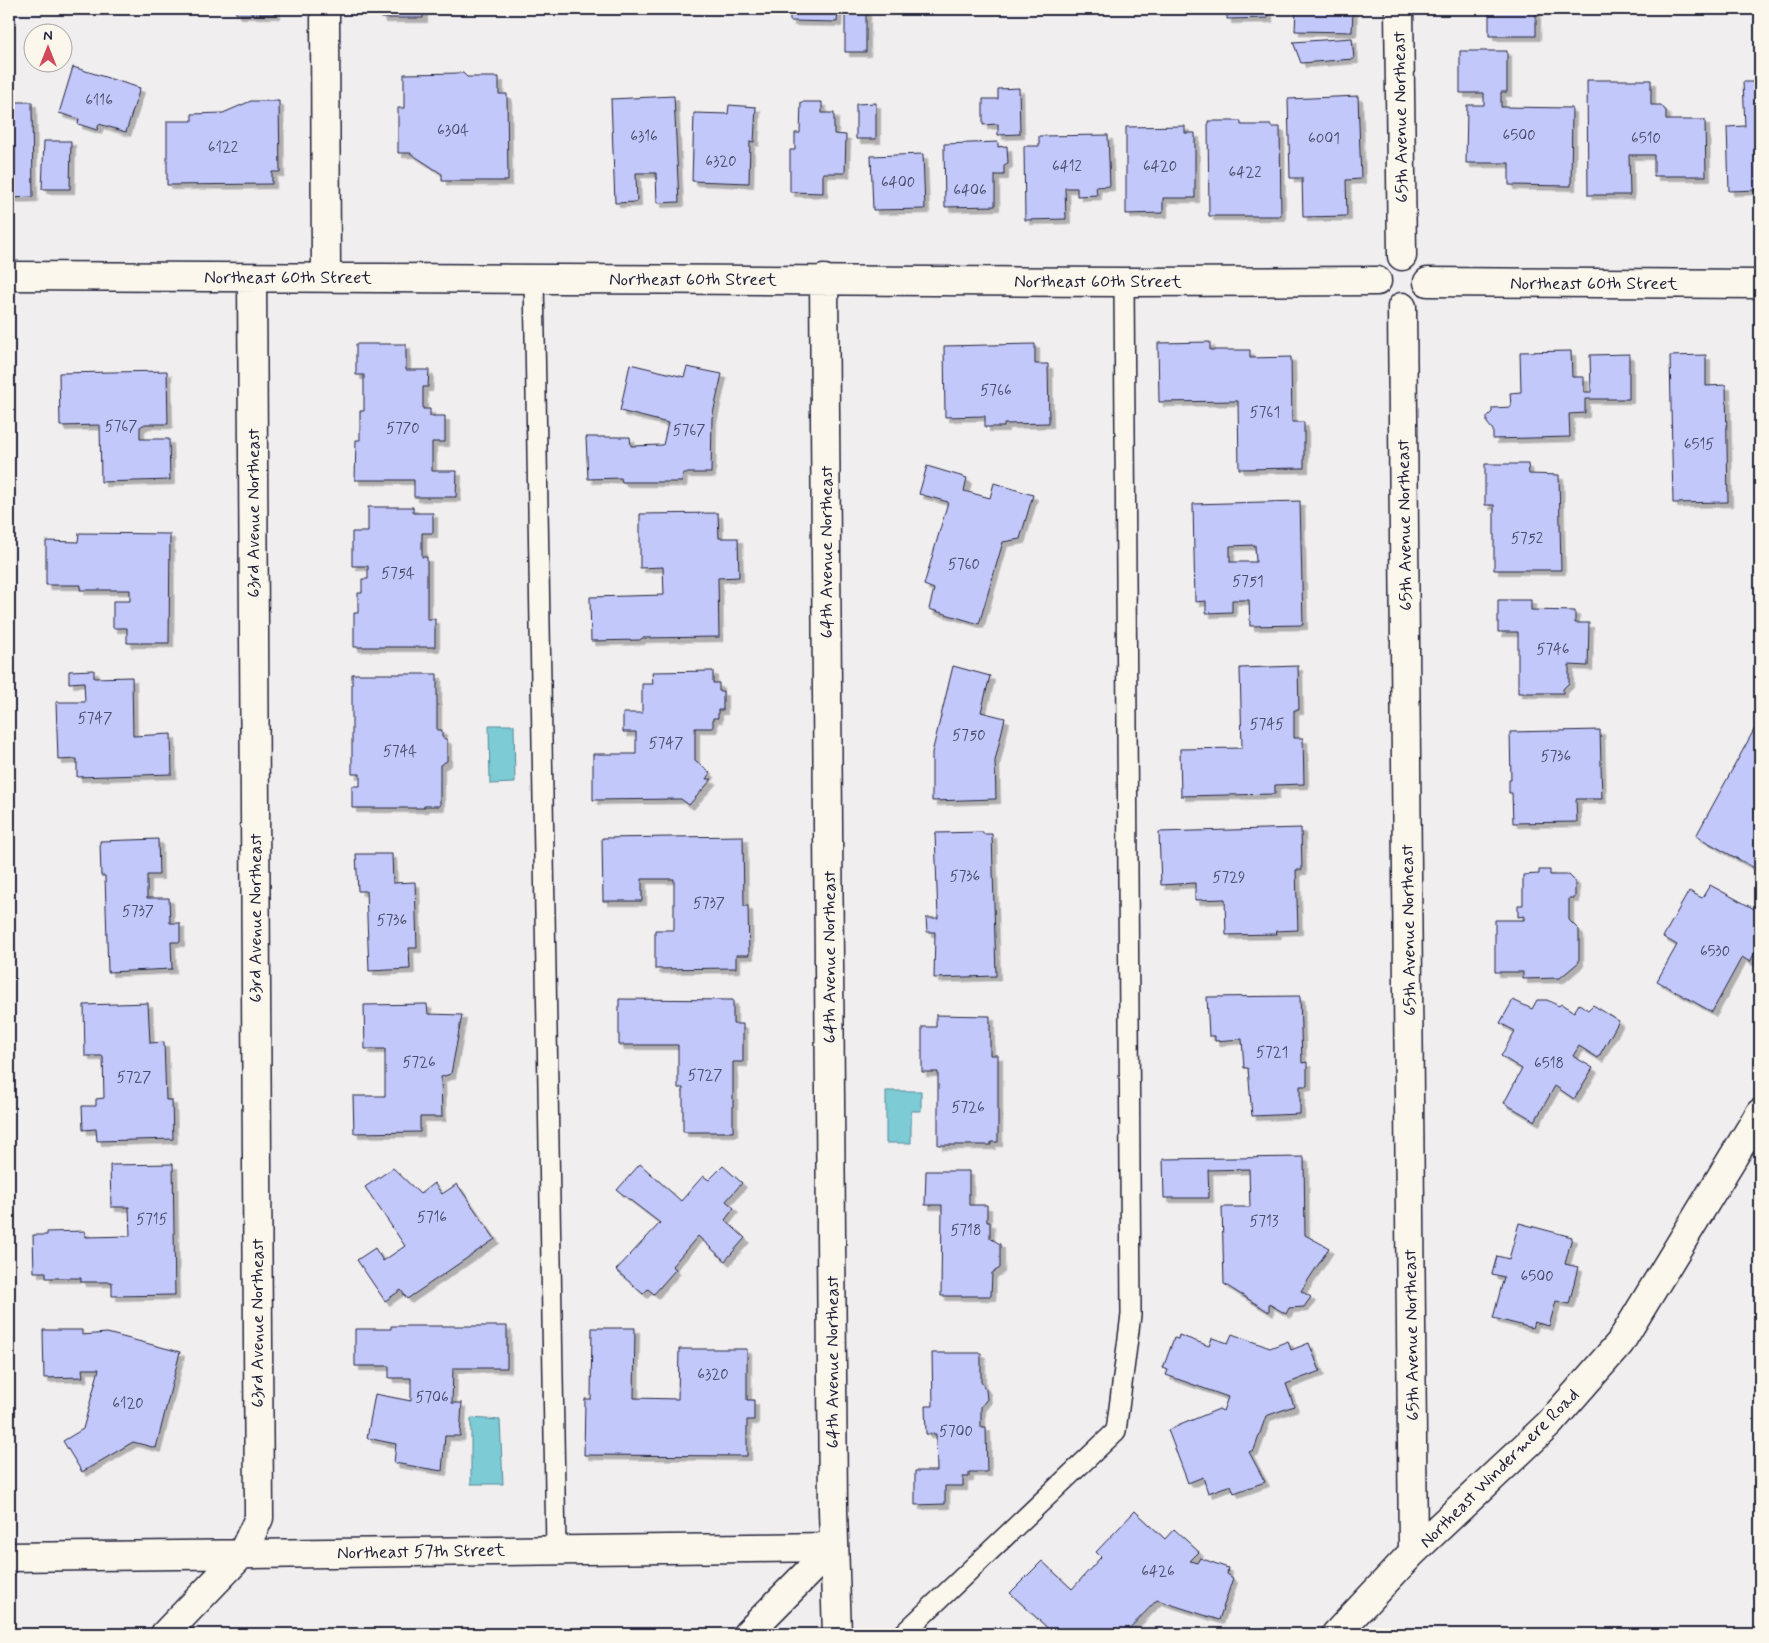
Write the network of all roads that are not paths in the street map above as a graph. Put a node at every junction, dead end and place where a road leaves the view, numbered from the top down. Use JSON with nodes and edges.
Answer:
{"nodes":[{"id":1,"x":324,"y":9,"type":"edge"},
{"id":2,"x":1399,"y":9,"type":"edge"},
{"id":3,"x":1402,"y":256,"type":"junction"},
{"id":4,"x":9,"y":276,"type":"edge"},
{"id":5,"x":326,"y":277,"type":"junction"},
{"id":6,"x":252,"y":278,"type":"junction"},
{"id":7,"x":534,"y":278,"type":"junction"},
{"id":8,"x":824,"y":280,"type":"junction"},
{"id":9,"x":1377,"y":281,"type":"junction"},
{"id":10,"x":1124,"y":282,"type":"junction"},
{"id":11,"x":1428,"y":282,"type":"junction"},
{"id":12,"x":1760,"y":284,"type":"edge"},
{"id":13,"x":1402,"y":307,"type":"junction"},
{"id":14,"x":1760,"y":1113,"type":"edge"},
{"id":15,"x":833,"y":1546,"type":"junction"},
{"id":16,"x":556,"y":1549,"type":"junction"},
{"id":17,"x":1413,"y":1552,"type":"junction"},
{"id":18,"x":242,"y":1554,"type":"junction"},
{"id":19,"x":9,"y":1557,"type":"edge"},
{"id":20,"x":165,"y":1634,"type":"edge"},
{"id":21,"x":747,"y":1634,"type":"edge"},
{"id":22,"x":836,"y":1634,"type":"edge"},
{"id":23,"x":903,"y":1634,"type":"edge"},
{"id":24,"x":1336,"y":1634,"type":"edge"}],
"edges":[{"from":1,"to":5,"type":"street"},
{"from":2,"to":3,"type":"street","name":"65th Avenue Northeast"},
{"from":3,"to":9,"type":"street"},
{"from":3,"to":11,"type":"street"},
{"from":4,"to":6,"type":"street","name":"Northeast 60th Street"},
{"from":5,"to":6,"type":"street","name":"Northeast 60th Street"},
{"from":5,"to":7,"type":"street","name":"Northeast 60th Street"},
{"from":6,"to":18,"type":"street","name":"63rd Avenue Northeast"},
{"from":7,"to":8,"type":"street","name":"Northeast 60th Street"},
{"from":7,"to":16,"type":"lane"},
{"from":8,"to":10,"type":"street","name":"Northeast 60th Street"},
{"from":8,"to":15,"type":"street","name":"64th Avenue Northeast"},
{"from":9,"to":10,"type":"street","name":"Northeast 60th Street"},
{"from":9,"to":13,"type":"street"},
{"from":10,"to":23,"type":"lane"},
{"from":11,"to":12,"type":"street","name":"Northeast 60th Street"},
{"from":11,"to":13,"type":"street"},
{"from":13,"to":17,"type":"street","name":"65th Avenue Northeast"},
{"from":14,"to":17,"type":"street","name":"Northeast Windermere Road"},
{"from":15,"to":16,"type":"street","name":"Northeast 57th Street"},
{"from":15,"to":21,"type":"street"},
{"from":15,"to":22,"type":"street","name":"64th Avenue Northeast"},
{"from":16,"to":18,"type":"street","name":"Northeast 57th Street"},
{"from":17,"to":24,"type":"street","name":"Northeast Windermere Road"},
{"from":18,"to":19,"type":"street","name":"Northeast 57th Street"},
{"from":18,"to":20,"type":"street","name":"63rd Avenue Northeast"}]}
